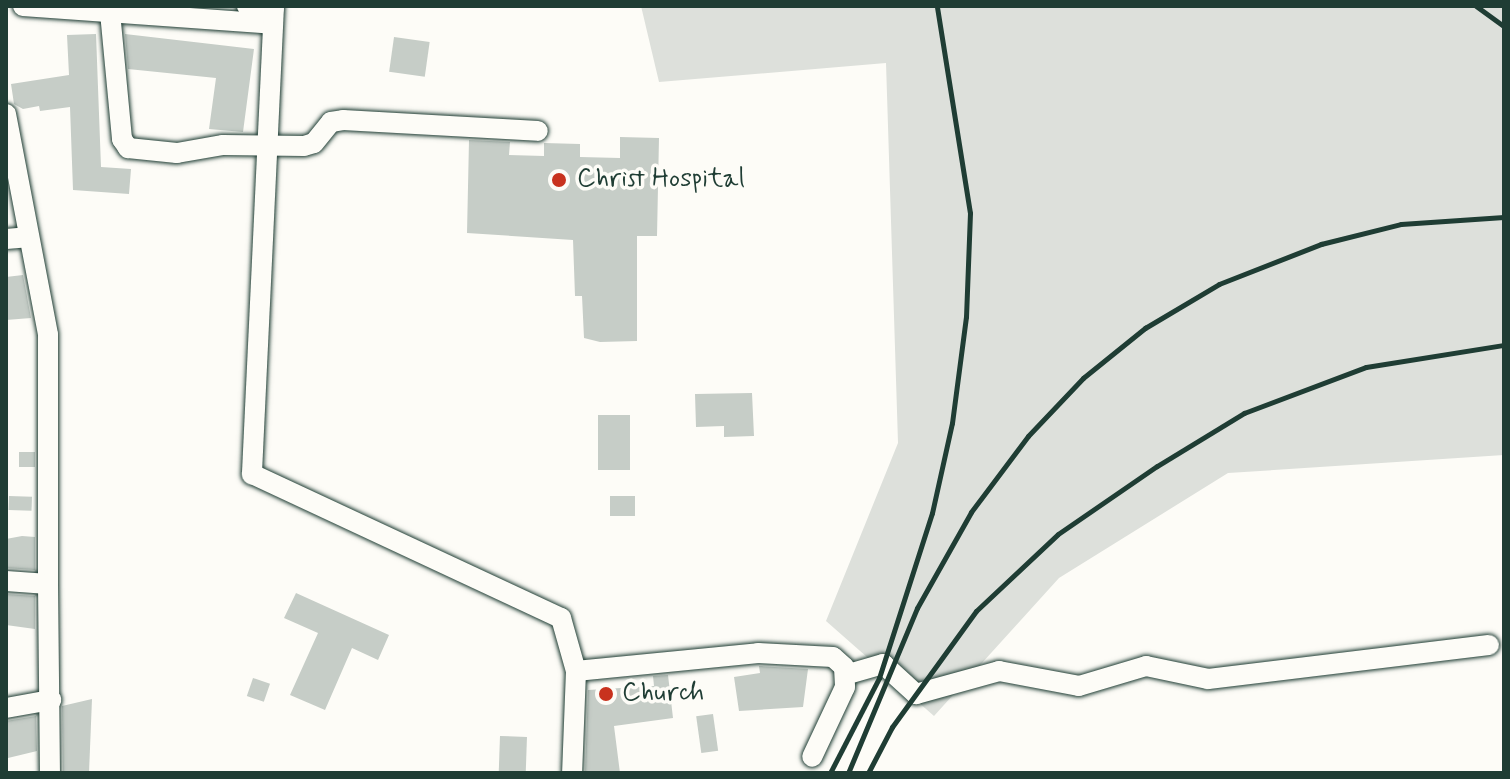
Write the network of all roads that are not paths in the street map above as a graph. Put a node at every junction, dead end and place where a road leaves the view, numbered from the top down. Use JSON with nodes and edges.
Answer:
{"nodes":[{"id":1,"x":23,"y":6,"type":"edge"},
{"id":2,"x":247,"y":6,"type":"edge"},
{"id":3,"x":110,"y":12,"type":"junction"},
{"id":4,"x":273,"y":13,"type":"edge"},
{"id":5,"x":6,"y":114,"type":"edge"},
{"id":6,"x":538,"y":131,"type":"dead end"},
{"id":7,"x":8,"y":143,"type":"edge"},
{"id":8,"x":267,"y":147,"type":"junction"},
{"id":9,"x":27,"y":237,"type":"junction"},
{"id":10,"x":6,"y":239,"type":"edge"},
{"id":11,"x":6,"y":581,"type":"edge"},
{"id":12,"x":48,"y":584,"type":"junction"},
{"id":13,"x":1489,"y":645,"type":"dead end"},
{"id":14,"x":576,"y":671,"type":"junction"},
{"id":15,"x":845,"y":675,"type":"junction"},
{"id":16,"x":51,"y":700,"type":"junction"},
{"id":17,"x":6,"y":708,"type":"edge"},
{"id":18,"x":812,"y":757,"type":"dead end"},
{"id":19,"x":50,"y":773,"type":"edge"},
{"id":20,"x":572,"y":773,"type":"edge"}],
"edges":[{"from":1,"to":3,"type":"street"},
{"from":2,"to":4,"type":"street"},
{"from":3,"to":4,"type":"street"},
{"from":3,"to":8,"type":"street"},
{"from":4,"to":8,"type":"street"},
{"from":5,"to":7,"type":"street"},
{"from":6,"to":8,"type":"street"},
{"from":7,"to":9,"type":"street"},
{"from":8,"to":14,"type":"street"},
{"from":9,"to":10,"type":"street"},
{"from":9,"to":12,"type":"street"},
{"from":11,"to":12,"type":"street"},
{"from":12,"to":16,"type":"street"},
{"from":13,"to":15,"type":"street"},
{"from":14,"to":15,"type":"street"},
{"from":14,"to":20,"type":"street"},
{"from":15,"to":18,"type":"street"},
{"from":16,"to":17,"type":"street"},
{"from":16,"to":19,"type":"street"}]}
